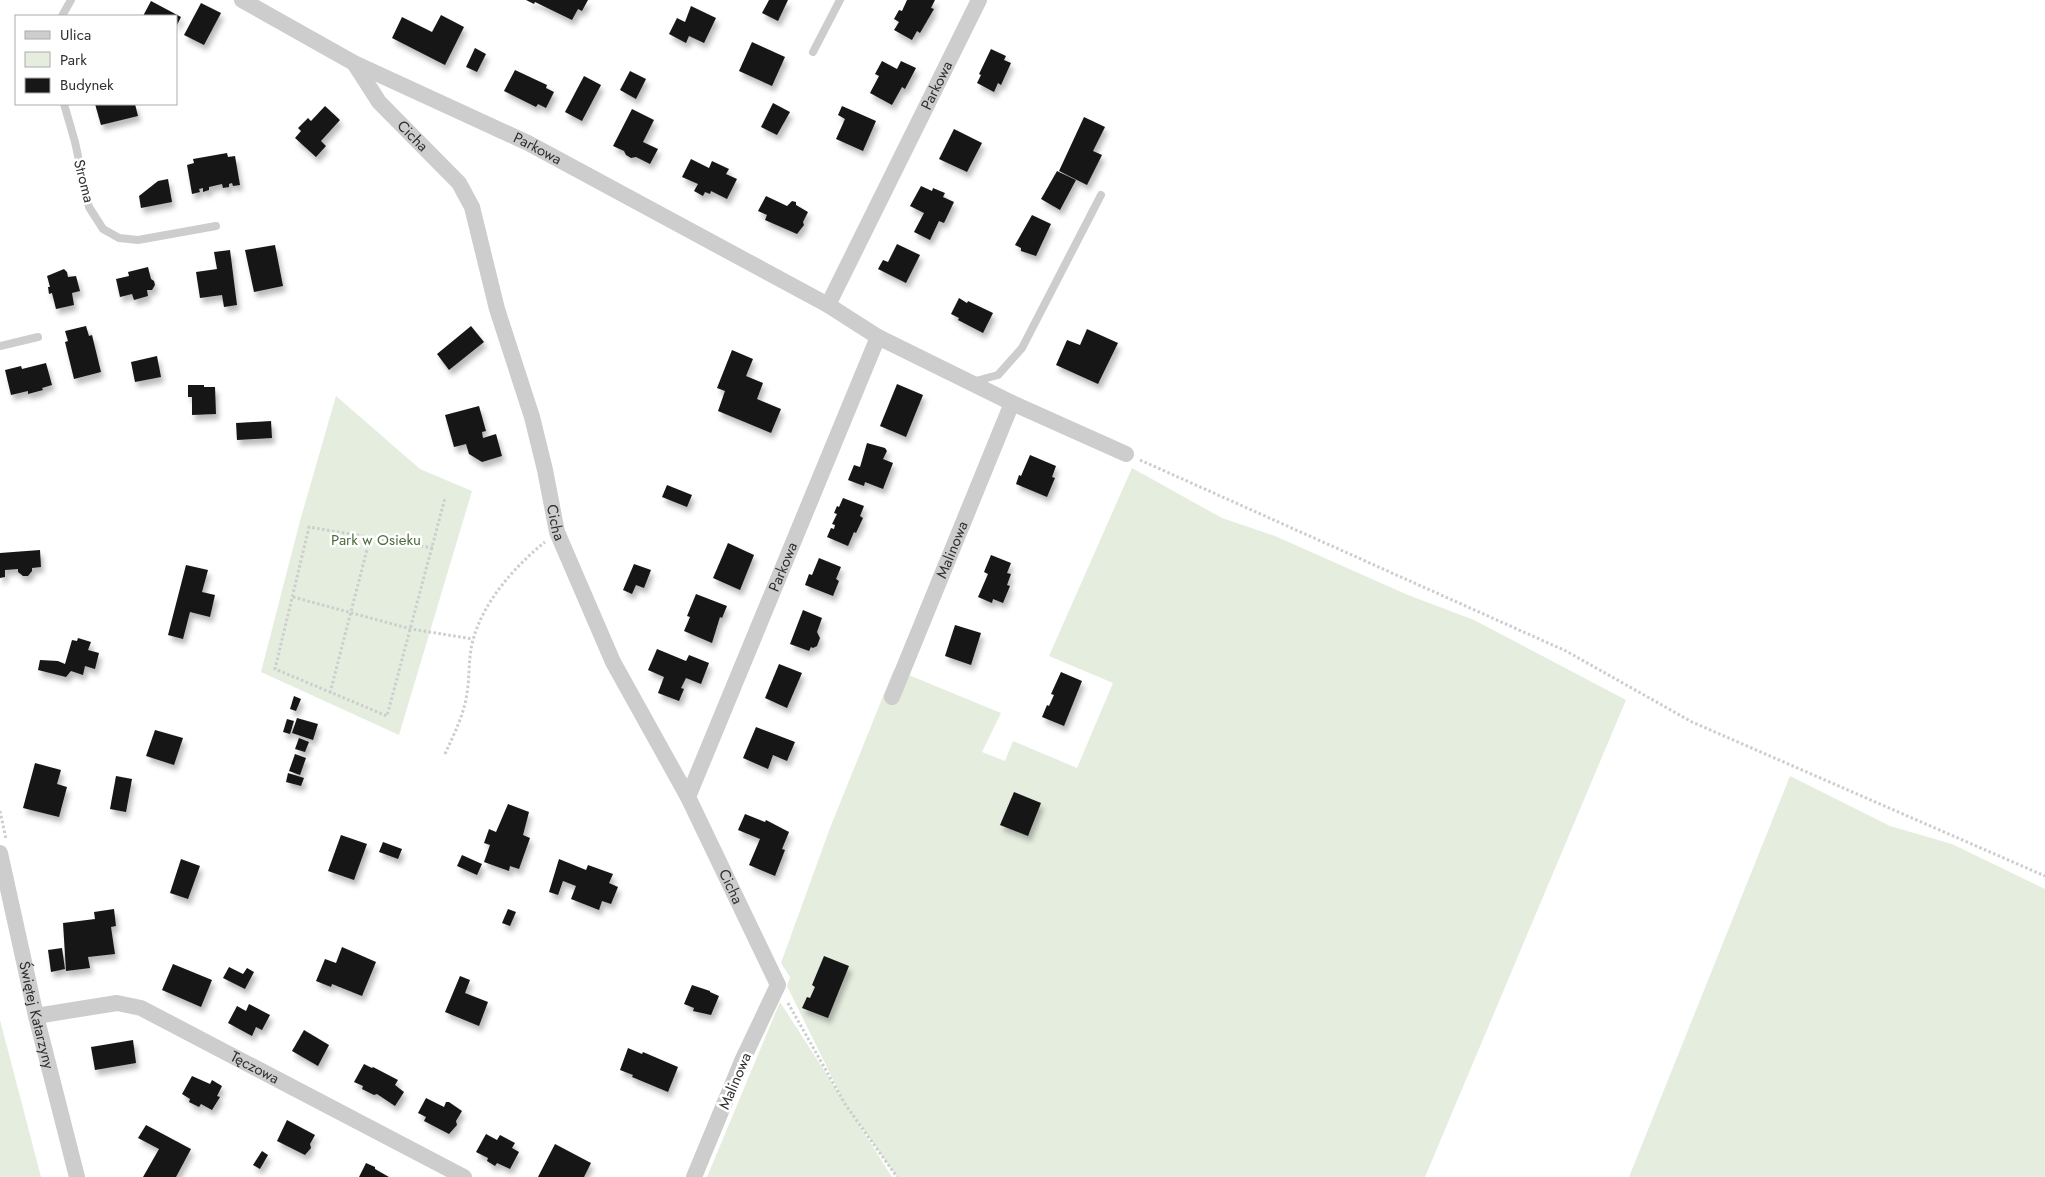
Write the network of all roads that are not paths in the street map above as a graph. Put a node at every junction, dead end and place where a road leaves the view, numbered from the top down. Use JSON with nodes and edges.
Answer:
{"nodes":[{"id":1,"x":70,"y":0,"type":"edge"},
{"id":2,"x":242,"y":0,"type":"edge"},
{"id":3,"x":840,"y":0,"type":"edge"},
{"id":4,"x":979,"y":0,"type":"edge"},
{"id":5,"x":62,"y":15,"type":"edge"},
{"id":6,"x":813,"y":52,"type":"dead end"},
{"id":7,"x":354,"y":63,"type":"junction"},
{"id":8,"x":64,"y":105,"type":"edge"},
{"id":9,"x":1101,"y":195,"type":"dead end"},
{"id":10,"x":216,"y":226,"type":"dead end"},
{"id":11,"x":828,"y":305,"type":"junction"},
{"id":12,"x":38,"y":337,"type":"dead end"},
{"id":13,"x":878,"y":337,"type":"junction"},
{"id":14,"x":0,"y":346,"type":"edge"},
{"id":15,"x":970,"y":382,"type":"junction"},
{"id":16,"x":1012,"y":403,"type":"junction"},
{"id":17,"x":1126,"y":454,"type":"road end"},
{"id":18,"x":892,"y":697,"type":"dead end"},
{"id":19,"x":688,"y":797,"type":"junction"},
{"id":20,"x":0,"y":853,"type":"edge"},
{"id":21,"x":778,"y":986,"type":"joint"},
{"id":22,"x":36,"y":1016,"type":"junction"},
{"id":23,"x":77,"y":1177,"type":"edge"},
{"id":24,"x":464,"y":1177,"type":"edge"},
{"id":25,"x":694,"y":1177,"type":"edge"}],
"edges":[{"from":1,"to":5,"type":"lane"},
{"from":2,"to":7,"type":"street","name":"Parkowa"},
{"from":3,"to":6,"type":"lane"},
{"from":4,"to":11,"type":"street","name":"Parkowa"},
{"from":7,"to":11,"type":"street","name":"Parkowa"},
{"from":7,"to":19,"type":"street","name":"Cicha"},
{"from":8,"to":10,"type":"lane","name":"Stroma"},
{"from":9,"to":15,"type":"lane"},
{"from":11,"to":13,"type":"street","name":"Parkowa"},
{"from":12,"to":14,"type":"lane"},
{"from":13,"to":15,"type":"street","name":"Parkowa"},
{"from":13,"to":19,"type":"street","name":"Parkowa"},
{"from":15,"to":16,"type":"street","name":"Parkowa"},
{"from":16,"to":17,"type":"street","name":"Parkowa"},
{"from":16,"to":18,"type":"street","name":"Malinowa"},
{"from":19,"to":21,"type":"street","name":"Cicha"},
{"from":20,"to":22,"type":"street","name":"Świętej Katarzyny"},
{"from":21,"to":25,"type":"street","name":"Malinowa"},
{"from":22,"to":23,"type":"street","name":"Świętej Katarzyny"},
{"from":22,"to":24,"type":"street","name":"Tęczowa"}]}
